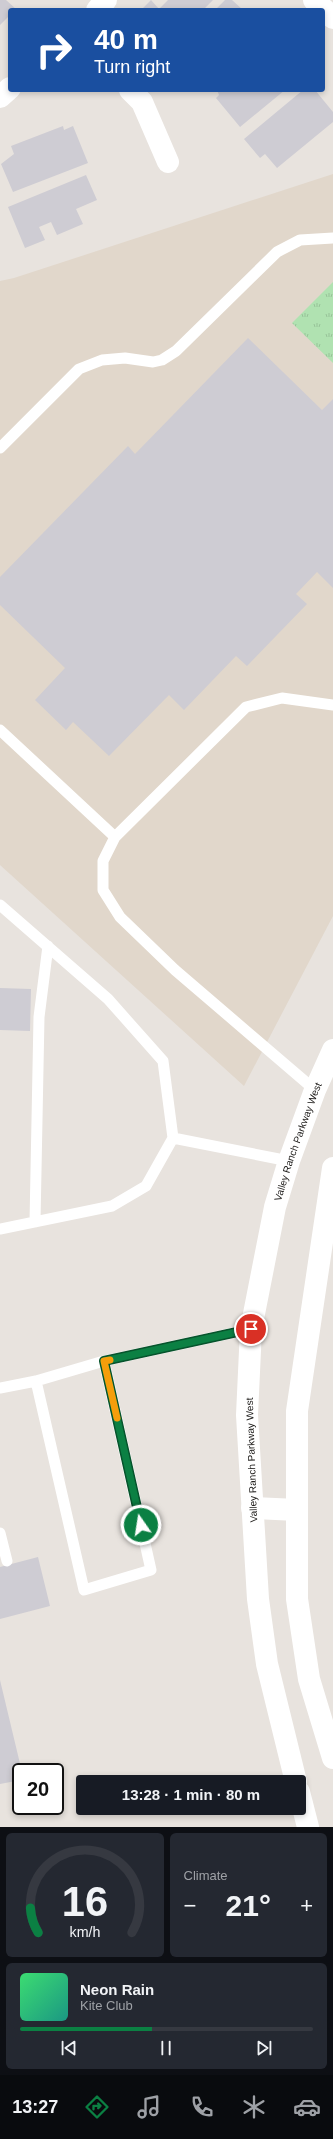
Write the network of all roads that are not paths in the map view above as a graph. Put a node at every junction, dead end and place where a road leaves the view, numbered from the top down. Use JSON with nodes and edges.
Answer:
{"nodes":[{"id":1,"x":106,"y":0,"type":"edge"},
{"id":2,"x":314,"y":0,"type":"edge"},
{"id":3,"x":99,"y":8,"type":"edge"},
{"id":4,"x":322,"y":8,"type":"edge"},
{"id":5,"x":325,"y":10,"type":"edge"},
{"id":6,"x":333,"y":18,"type":"edge"},
{"id":7,"x":8,"y":90,"type":"edge"},
{"id":8,"x":132,"y":92,"type":"edge"},
{"id":9,"x":0,"y":97,"type":"edge"},
{"id":10,"x":168,"y":162,"type":"dead end"},
{"id":11,"x":333,"y":238,"type":"edge"},
{"id":12,"x":0,"y":448,"type":"edge"},
{"id":13,"x":333,"y":705,"type":"edge"},
{"id":14,"x":0,"y":730,"type":"edge"},
{"id":15,"x":115,"y":837,"type":"junction"},
{"id":16,"x":0,"y":905,"type":"edge"},
{"id":17,"x":48,"y":946,"type":"junction"},
{"id":18,"x":333,"y":1050,"type":"edge"},
{"id":19,"x":315,"y":1090,"type":"junction"},
{"id":20,"x":173,"y":1138,"type":"junction"},
{"id":21,"x":289,"y":1161,"type":"junction"},
{"id":22,"x":333,"y":1168,"type":"edge"},
{"id":23,"x":34,"y":1222,"type":"junction"},
{"id":24,"x":0,"y":1229,"type":"edge"},
{"id":25,"x":251,"y":1329,"type":"junction"},
{"id":26,"x":104,"y":1361,"type":"junction"},
{"id":27,"x":36,"y":1380,"type":"junction"},
{"id":28,"x":0,"y":1388,"type":"edge"},
{"id":29,"x":252,"y":1508,"type":"junction"},
{"id":30,"x":297,"y":1510,"type":"junction"},
{"id":31,"x":0,"y":1533,"type":"edge"},
{"id":32,"x":7,"y":1561,"type":"dead end"},
{"id":33,"x":333,"y":1758,"type":"edge"},
{"id":34,"x":294,"y":1775,"type":"edge"},
{"id":35,"x":305,"y":1815,"type":"edge"},
{"id":36,"x":308,"y":1827,"type":"edge"}],
"edges":[{"from":1,"to":3,"type":"main road"},
{"from":2,"to":4,"type":"main road"},
{"from":5,"to":6,"type":"main road"},
{"from":7,"to":9,"type":"main road"},
{"from":8,"to":10,"type":"main road"},
{"from":11,"to":12,"type":"lane"},
{"from":13,"to":15,"type":"lane"},
{"from":14,"to":15,"type":"lane"},
{"from":15,"to":19,"type":"lane"},
{"from":16,"to":17,"type":"lane"},
{"from":17,"to":20,"type":"lane"},
{"from":17,"to":23,"type":"lane"},
{"from":18,"to":19,"type":"main road","name":"Valley Ranch Parkway West"},
{"from":19,"to":21,"type":"main road","name":"Valley Ranch Parkway West"},
{"from":20,"to":21,"type":"lane"},
{"from":20,"to":23,"type":"lane"},
{"from":21,"to":25,"type":"main road","name":"Valley Ranch Parkway West"},
{"from":22,"to":30,"type":"main road"},
{"from":23,"to":24,"type":"lane"},
{"from":25,"to":26,"type":"lane"},
{"from":25,"to":29,"type":"main road","name":"Valley Ranch Parkway West"},
{"from":26,"to":27,"type":"lane"},
{"from":26,"to":27,"type":"lane"},
{"from":27,"to":28,"type":"lane"},
{"from":29,"to":30,"type":"main road"},
{"from":29,"to":34,"type":"main road","name":"Valley Ranch Parkway West"},
{"from":30,"to":33,"type":"main road"},
{"from":31,"to":32,"type":"lane"},
{"from":35,"to":36,"type":"main road"}]}
